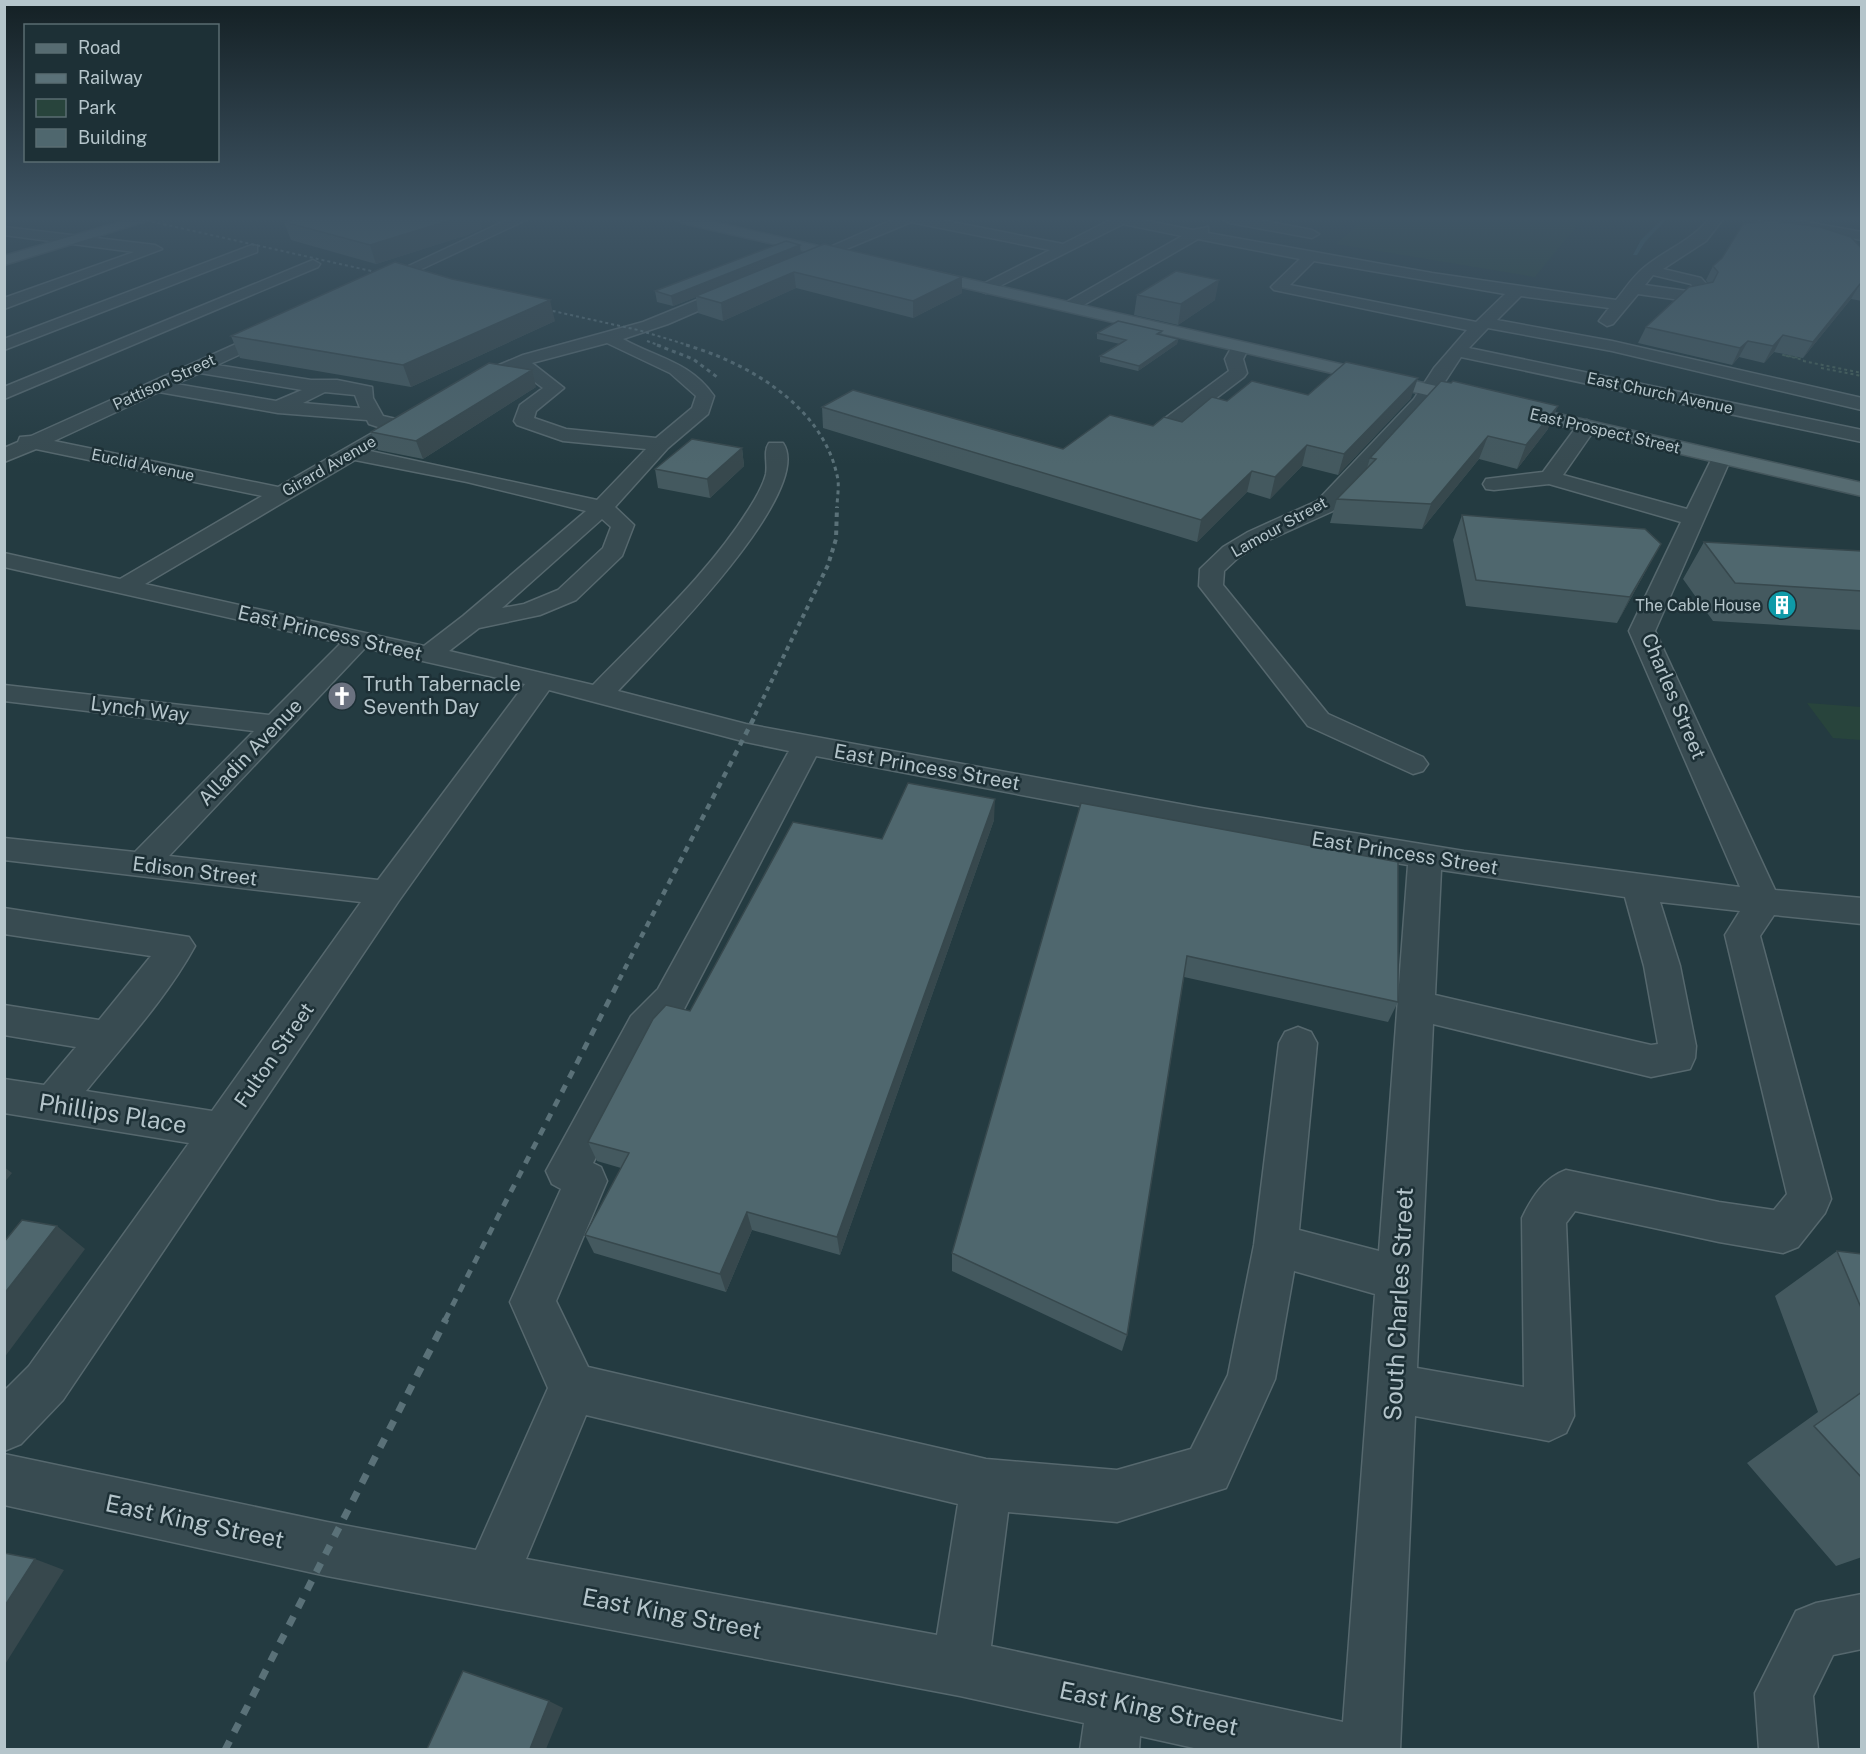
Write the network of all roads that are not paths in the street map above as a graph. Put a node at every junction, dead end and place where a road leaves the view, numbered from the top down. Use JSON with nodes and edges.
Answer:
{"nodes":[{"id":1,"x":118,"y":301,"type":"edge"},
{"id":2,"x":225,"y":301,"type":"edge"},
{"id":3,"x":708,"y":301,"type":"edge"},
{"id":4,"x":1042,"y":301,"type":"edge"},
{"id":5,"x":1080,"y":301,"type":"edge"},
{"id":6,"x":1348,"y":301,"type":"edge"},
{"id":7,"x":1398,"y":301,"type":"edge"},
{"id":8,"x":1507,"y":301,"type":"edge"},
{"id":9,"x":1587,"y":301,"type":"edge"},
{"id":10,"x":1623,"y":301,"type":"edge"},
{"id":11,"x":1620,"y":305,"type":"junction"},
{"id":12,"x":1069,"y":307,"type":"junction"},
{"id":13,"x":1388,"y":309,"type":"junction"},
{"id":14,"x":292,"y":324,"type":"edge"},
{"id":15,"x":1483,"y":326,"type":"junction"},
{"id":16,"x":610,"y":337,"type":"junction"},
{"id":17,"x":4,"y":345,"type":"edge"},
{"id":18,"x":1240,"y":347,"type":"junction"},
{"id":19,"x":1584,"y":349,"type":"junction"},
{"id":20,"x":1459,"y":351,"type":"junction"},
{"id":21,"x":520,"y":363,"type":"junction"},
{"id":22,"x":198,"y":367,"type":"junction"},
{"id":23,"x":1565,"y":373,"type":"junction"},
{"id":24,"x":158,"y":386,"type":"junction"},
{"id":25,"x":311,"y":386,"type":"junction"},
{"id":26,"x":1428,"y":390,"type":"junction"},
{"id":27,"x":457,"y":391,"type":"edge"},
{"id":28,"x":4,"y":394,"type":"edge"},
{"id":29,"x":1862,"y":404,"type":"edge"},
{"id":30,"x":278,"y":406,"type":"junction"},
{"id":31,"x":427,"y":409,"type":"edge"},
{"id":32,"x":371,"y":415,"type":"junction"},
{"id":33,"x":1862,"y":420,"type":"edge"},
{"id":34,"x":397,"y":426,"type":"junction"},
{"id":35,"x":1587,"y":426,"type":"junction"},
{"id":36,"x":1163,"y":429,"type":"edge"},
{"id":37,"x":1862,"y":436,"type":"edge"},
{"id":38,"x":4,"y":437,"type":"edge"},
{"id":39,"x":33,"y":442,"type":"junction"},
{"id":40,"x":661,"y":444,"type":"junction"},
{"id":41,"x":776,"y":447,"type":"dead end"},
{"id":42,"x":351,"y":453,"type":"junction"},
{"id":43,"x":4,"y":456,"type":"edge"},
{"id":44,"x":1721,"y":458,"type":"junction"},
{"id":45,"x":1550,"y":478,"type":"junction"},
{"id":46,"x":1494,"y":483,"type":"dead end"},
{"id":47,"x":1862,"y":490,"type":"edge"},
{"id":48,"x":281,"y":494,"type":"junction"},
{"id":49,"x":602,"y":508,"type":"junction"},
{"id":50,"x":1693,"y":518,"type":"junction"},
{"id":51,"x":4,"y":560,"type":"edge"},
{"id":52,"x":126,"y":585,"type":"junction"},
{"id":53,"x":472,"y":621,"type":"junction"},
{"id":54,"x":358,"y":640,"type":"junction"},
{"id":55,"x":428,"y":655,"type":"junction"},
{"id":56,"x":542,"y":680,"type":"junction"},
{"id":57,"x":4,"y":693,"type":"edge"},
{"id":58,"x":599,"y":695,"type":"junction"},
{"id":59,"x":276,"y":725,"type":"junction"},
{"id":60,"x":807,"y":745,"type":"junction"},
{"id":61,"x":1413,"y":764,"type":"dead end"},
{"id":62,"x":4,"y":849,"type":"edge"},
{"id":63,"x":1425,"y":858,"type":"junction"},
{"id":64,"x":142,"y":865,"type":"junction"},
{"id":65,"x":1639,"y":886,"type":"junction"},
{"id":66,"x":386,"y":893,"type":"junction"},
{"id":67,"x":1764,"y":903,"type":"junction"},
{"id":68,"x":1862,"y":911,"type":"edge"},
{"id":69,"x":4,"y":921,"type":"edge"},
{"id":70,"x":1416,"y":1005,"type":"junction"},
{"id":71,"x":4,"y":1020,"type":"edge"},
{"id":72,"x":108,"y":1036,"type":"junction"},
{"id":73,"x":1298,"y":1043,"type":"dead end"},
{"id":74,"x":4,"y":1096,"type":"edge"},
{"id":75,"x":53,"y":1103,"type":"junction"},
{"id":76,"x":222,"y":1130,"type":"junction"},
{"id":77,"x":1276,"y":1245,"type":"junction"},
{"id":78,"x":1400,"y":1279,"type":"junction"},
{"id":79,"x":573,"y":1388,"type":"junction"},
{"id":80,"x":1393,"y":1388,"type":"junction"},
{"id":81,"x":4,"y":1427,"type":"edge"},
{"id":82,"x":4,"y":1479,"type":"edge"},
{"id":83,"x":986,"y":1485,"type":"junction"},
{"id":84,"x":491,"y":1579,"type":"junction"},
{"id":85,"x":1862,"y":1621,"type":"edge"},
{"id":86,"x":960,"y":1668,"type":"junction"},
{"id":87,"x":1112,"y":1725,"type":"edge"},
{"id":88,"x":1340,"y":1749,"type":"edge"},
{"id":89,"x":1370,"y":1749,"type":"edge"},
{"id":90,"x":1789,"y":1749,"type":"edge"}],
"edges":[{"from":1,"to":17,"type":"street"},
{"from":2,"to":28,"type":"street"},
{"from":3,"to":16,"type":"street"},
{"from":4,"to":12,"type":"main road","name":"East Prospect Street"},
{"from":5,"to":12,"type":"street"},
{"from":6,"to":13,"type":"street"},
{"from":7,"to":13,"type":"street"},
{"from":8,"to":15,"type":"street","name":"Lamour Street"},
{"from":9,"to":11,"type":"street"},
{"from":10,"to":11,"type":"street"},
{"from":11,"to":19,"type":"street"},
{"from":12,"to":18,"type":"main road","name":"East Prospect Street"},
{"from":13,"to":15,"type":"street"},
{"from":14,"to":22,"type":"street","name":"Pattison Street"},
{"from":15,"to":19,"type":"street"},
{"from":15,"to":20,"type":"street","name":"Lamour Street"},
{"from":16,"to":21,"type":"street"},
{"from":16,"to":40,"type":"street"},
{"from":18,"to":26,"type":"main road","name":"East Prospect Street"},
{"from":18,"to":36,"type":"street"},
{"from":19,"to":23,"type":"street"},
{"from":19,"to":29,"type":"street"},
{"from":19,"to":33,"type":"street"},
{"from":20,"to":23,"type":"street","name":"East Church Avenue"},
{"from":20,"to":26,"type":"street","name":"Lamour Street"},
{"from":21,"to":27,"type":"street"},
{"from":21,"to":40,"type":"street"},
{"from":22,"to":24,"type":"street","name":"Pattison Street"},
{"from":22,"to":25,"type":"street"},
{"from":23,"to":37,"type":"street","name":"East Church Avenue"},
{"from":24,"to":30,"type":"street"},
{"from":24,"to":39,"type":"street","name":"Pattison Street"},
{"from":25,"to":30,"type":"street"},
{"from":25,"to":32,"type":"street"},
{"from":26,"to":35,"type":"main road","name":"East Prospect Street"},
{"from":26,"to":61,"type":"street","name":"Lamour Street"},
{"from":30,"to":32,"type":"street"},
{"from":31,"to":34,"type":"street","name":"Girard Avenue"},
{"from":32,"to":34,"type":"street"},
{"from":34,"to":42,"type":"street","name":"Girard Avenue"},
{"from":35,"to":44,"type":"main road","name":"East Prospect Street"},
{"from":35,"to":45,"type":"street"},
{"from":38,"to":39,"type":"street","name":"Euclid Avenue"},
{"from":39,"to":43,"type":"street","name":"Pattison Street"},
{"from":39,"to":48,"type":"street","name":"Euclid Avenue"},
{"from":40,"to":49,"type":"street"},
{"from":41,"to":58,"type":"street"},
{"from":42,"to":48,"type":"street","name":"Girard Avenue"},
{"from":42,"to":49,"type":"street"},
{"from":44,"to":47,"type":"main road","name":"East Prospect Street"},
{"from":44,"to":50,"type":"street","name":"Charles Street"},
{"from":45,"to":46,"type":"street"},
{"from":45,"to":50,"type":"street"},
{"from":48,"to":52,"type":"street","name":"Girard Avenue"},
{"from":49,"to":53,"type":"street"},
{"from":49,"to":53,"type":"street"},
{"from":50,"to":67,"type":"street","name":"Charles Street"},
{"from":51,"to":52,"type":"street","name":"East Princess Street"},
{"from":52,"to":54,"type":"street","name":"East Princess Street"},
{"from":53,"to":55,"type":"street"},
{"from":54,"to":55,"type":"street","name":"East Princess Street"},
{"from":54,"to":59,"type":"street","name":"Alladin Avenue"},
{"from":55,"to":56,"type":"street","name":"East Princess Street"},
{"from":56,"to":58,"type":"street","name":"East Princess Street"},
{"from":56,"to":66,"type":"street","name":"Fulton Street"},
{"from":57,"to":59,"type":"street","name":"Lynch Way"},
{"from":58,"to":60,"type":"street","name":"East Princess Street"},
{"from":59,"to":64,"type":"street","name":"Alladin Avenue"},
{"from":60,"to":63,"type":"street","name":"East Princess Street"},
{"from":60,"to":79,"type":"street"},
{"from":62,"to":64,"type":"street","name":"Edison Street"},
{"from":63,"to":65,"type":"street","name":"East Princess Street"},
{"from":63,"to":70,"type":"street","name":"South Charles Street"},
{"from":64,"to":66,"type":"street","name":"Edison Street"},
{"from":65,"to":67,"type":"street","name":"East Princess Street"},
{"from":65,"to":70,"type":"street"},
{"from":66,"to":76,"type":"street","name":"Fulton Street"},
{"from":67,"to":68,"type":"street","name":"East Princess Street"},
{"from":67,"to":80,"type":"street"},
{"from":69,"to":72,"type":"street"},
{"from":70,"to":78,"type":"street","name":"South Charles Street"},
{"from":71,"to":72,"type":"street"},
{"from":72,"to":75,"type":"street"},
{"from":73,"to":77,"type":"street"},
{"from":74,"to":75,"type":"street","name":"Phillips Place"},
{"from":75,"to":76,"type":"street","name":"Phillips Place"},
{"from":76,"to":81,"type":"street","name":"Fulton Street"},
{"from":77,"to":78,"type":"street"},
{"from":77,"to":83,"type":"street"},
{"from":78,"to":80,"type":"street","name":"South Charles Street"},
{"from":79,"to":83,"type":"street"},
{"from":79,"to":84,"type":"street"},
{"from":80,"to":89,"type":"street","name":"South Charles Street"},
{"from":82,"to":84,"type":"street","name":"East King Street"},
{"from":83,"to":86,"type":"street"},
{"from":84,"to":86,"type":"street","name":"East King Street"},
{"from":85,"to":90,"type":"street"},
{"from":86,"to":87,"type":"street","name":"East King Street"},
{"from":87,"to":88,"type":"street","name":"East King Street"}]}
